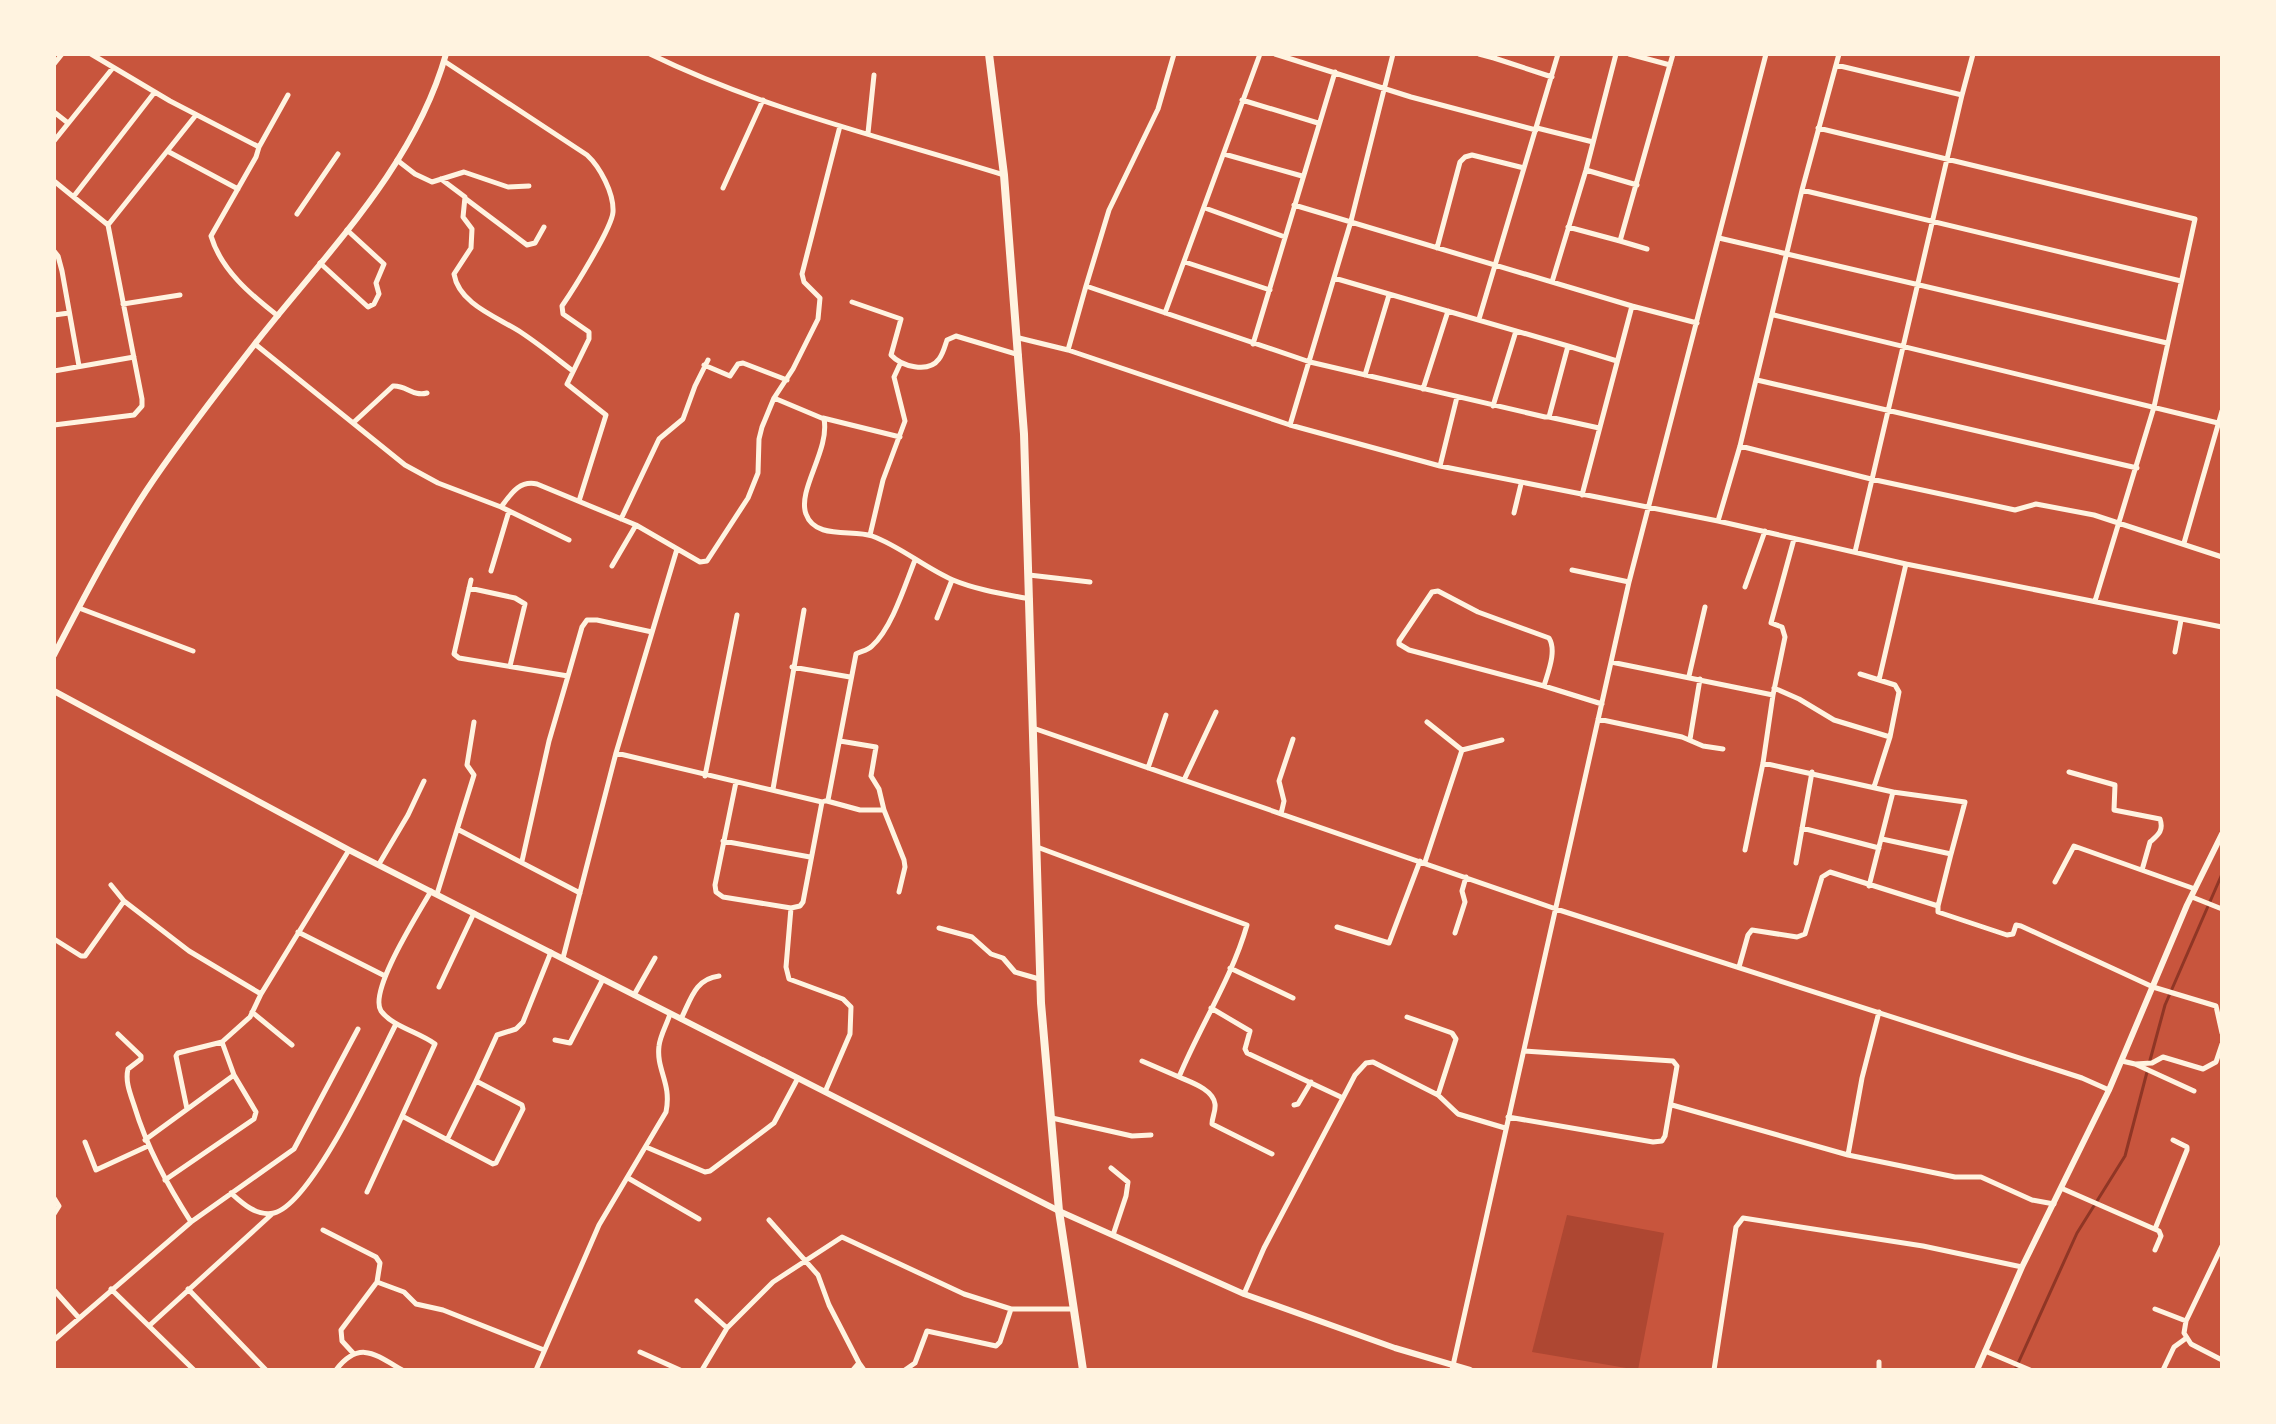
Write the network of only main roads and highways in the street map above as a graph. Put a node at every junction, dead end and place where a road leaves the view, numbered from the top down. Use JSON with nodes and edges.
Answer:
{"nodes":[{"id":1,"x":989,"y":54,"type":"edge"},
{"id":2,"x":1083,"y":1370,"type":"edge"}],
"edges":[{"from":1,"to":2,"type":"highway"}]}
